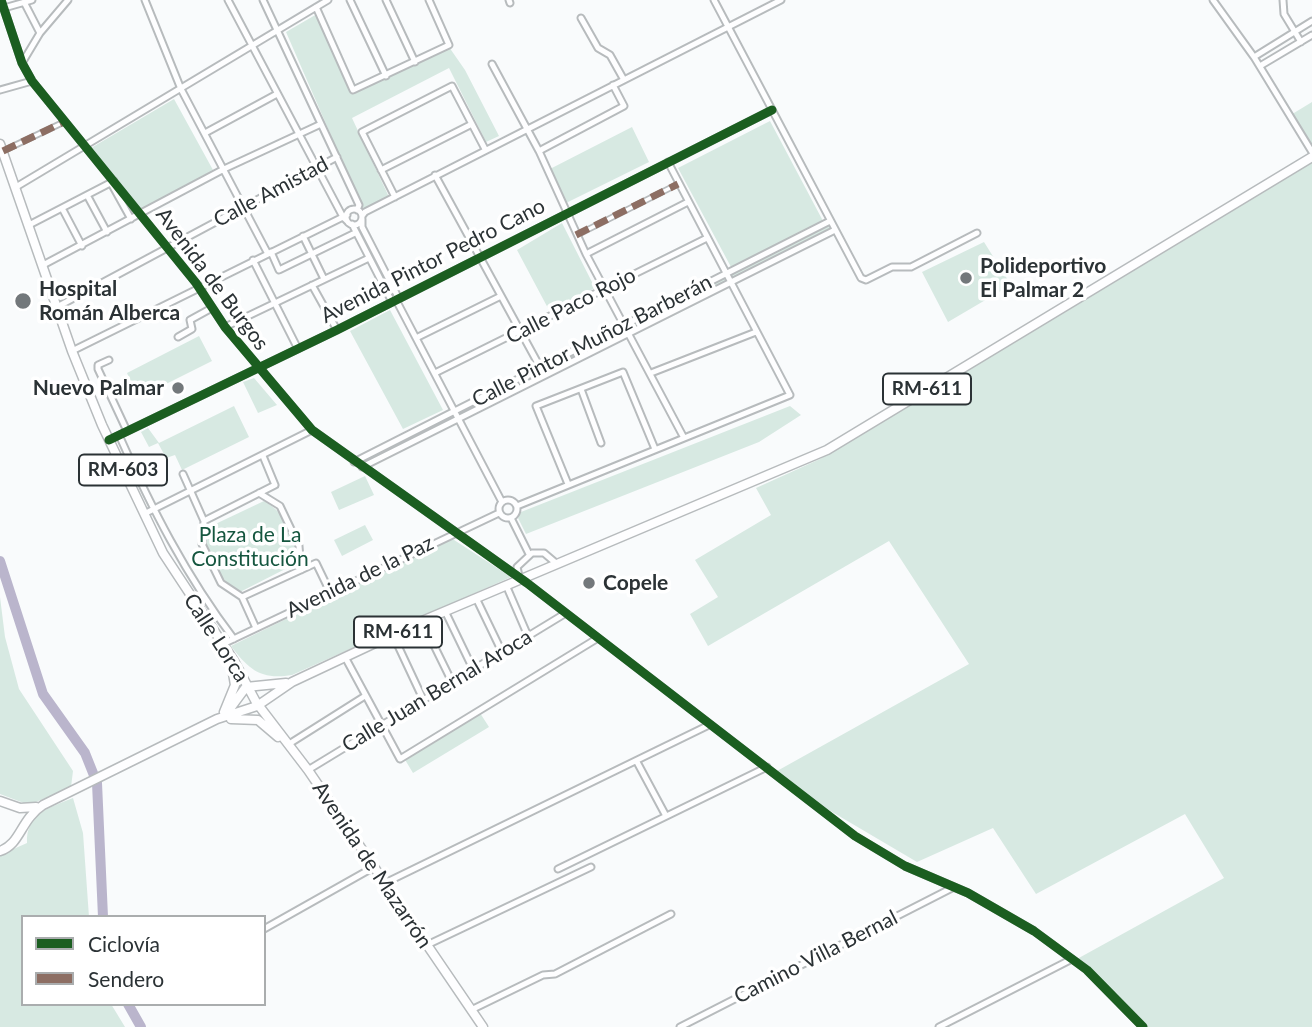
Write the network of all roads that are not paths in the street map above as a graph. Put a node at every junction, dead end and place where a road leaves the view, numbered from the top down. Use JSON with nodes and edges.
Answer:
{"nodes":[{"id":1,"x":1,"y":0,"type":"edge"},
{"id":2,"x":32,"y":0,"type":"edge"},
{"id":3,"x":145,"y":0,"type":"edge"},
{"id":4,"x":228,"y":0,"type":"edge"},
{"id":5,"x":263,"y":0,"type":"edge"},
{"id":6,"x":328,"y":0,"type":"edge"},
{"id":7,"x":350,"y":0,"type":"edge"},
{"id":8,"x":386,"y":0,"type":"edge"},
{"id":9,"x":429,"y":0,"type":"edge"},
{"id":10,"x":715,"y":0,"type":"edge"},
{"id":11,"x":781,"y":0,"type":"edge"},
{"id":12,"x":1213,"y":0,"type":"edge"},
{"id":13,"x":1283,"y":0,"type":"edge"},
{"id":14,"x":24,"y":2,"type":"junction"},
{"id":15,"x":64,"y":2,"type":"edge"},
{"id":16,"x":11,"y":3,"type":"edge"},
{"id":17,"x":316,"y":7,"type":"junction"},
{"id":18,"x":4,"y":8,"type":"junction"},
{"id":19,"x":581,"y":18,"type":"dead end"},
{"id":20,"x":1312,"y":21,"type":"edge"},
{"id":21,"x":728,"y":24,"type":"junction"},
{"id":22,"x":279,"y":30,"type":"junction"},
{"id":23,"x":1294,"y":32,"type":"junction"},
{"id":24,"x":40,"y":33,"type":"junction"},
{"id":25,"x":1312,"y":35,"type":"edge"},
{"id":26,"x":1301,"y":42,"type":"junction"},
{"id":27,"x":252,"y":46,"type":"junction"},
{"id":28,"x":1254,"y":57,"type":"junction"},
{"id":29,"x":415,"y":62,"type":"junction"},
{"id":30,"x":22,"y":63,"type":"junction"},
{"id":31,"x":492,"y":64,"type":"dead end"},
{"id":32,"x":1260,"y":66,"type":"junction"},
{"id":33,"x":386,"y":76,"type":"junction"},
{"id":34,"x":624,"y":79,"type":"junction"},
{"id":35,"x":32,"y":81,"type":"junction"},
{"id":36,"x":613,"y":85,"type":"junction"},
{"id":37,"x":181,"y":89,"type":"junction"},
{"id":38,"x":0,"y":90,"type":"edge"},
{"id":39,"x":277,"y":94,"type":"junction"},
{"id":40,"x":772,"y":110,"type":"junction"},
{"id":41,"x":64,"y":122,"type":"junction"},
{"id":42,"x":321,"y":124,"type":"junction"},
{"id":43,"x":472,"y":124,"type":"junction"},
{"id":44,"x":527,"y":130,"type":"junction"},
{"id":45,"x":299,"y":133,"type":"junction"},
{"id":46,"x":205,"y":134,"type":"junction"},
{"id":47,"x":87,"y":146,"type":"junction"},
{"id":48,"x":1,"y":147,"type":"edge"},
{"id":49,"x":485,"y":149,"type":"junction"},
{"id":50,"x":539,"y":151,"type":"junction"},
{"id":51,"x":1312,"y":154,"type":"edge"},
{"id":52,"x":337,"y":157,"type":"junction"},
{"id":53,"x":668,"y":162,"type":"junction"},
{"id":54,"x":318,"y":168,"type":"junction"},
{"id":55,"x":224,"y":169,"type":"junction"},
{"id":56,"x":381,"y":170,"type":"junction"},
{"id":57,"x":435,"y":175,"type":"junction"},
{"id":58,"x":112,"y":182,"type":"junction"},
{"id":59,"x":678,"y":184,"type":"junction"},
{"id":60,"x":16,"y":187,"type":"junction"},
{"id":61,"x":87,"y":195,"type":"junction"},
{"id":62,"x":395,"y":197,"type":"junction"},
{"id":63,"x":688,"y":202,"type":"junction"},
{"id":64,"x":244,"y":206,"type":"junction"},
{"id":65,"x":62,"y":208,"type":"junction"},
{"id":66,"x":140,"y":213,"type":"junction"},
{"id":67,"x":565,"y":213,"type":"junction"},
{"id":68,"x":361,"y":214,"type":"junction"},
{"id":69,"x":131,"y":219,"type":"junction"},
{"id":70,"x":347,"y":219,"type":"junction"},
{"id":71,"x":830,"y":221,"type":"junction"},
{"id":72,"x":29,"y":225,"type":"junction"},
{"id":73,"x":835,"y":230,"type":"junction"},
{"id":74,"x":107,"y":232,"type":"junction"},
{"id":75,"x":355,"y":233,"type":"junction"},
{"id":76,"x":977,"y":233,"type":"dead end"},
{"id":77,"x":576,"y":235,"type":"junction"},
{"id":78,"x":303,"y":236,"type":"junction"},
{"id":79,"x":707,"y":238,"type":"junction"},
{"id":80,"x":82,"y":246,"type":"junction"},
{"id":81,"x":167,"y":247,"type":"junction"},
{"id":82,"x":269,"y":253,"type":"junction"},
{"id":83,"x":312,"y":253,"type":"junction"},
{"id":84,"x":586,"y":254,"type":"junction"},
{"id":85,"x":479,"y":257,"type":"junction"},
{"id":86,"x":369,"y":258,"type":"junction"},
{"id":87,"x":253,"y":260,"type":"junction"},
{"id":88,"x":43,"y":265,"type":"junction"},
{"id":89,"x":726,"y":274,"type":"junction"},
{"id":90,"x":324,"y":279,"type":"junction"},
{"id":91,"x":731,"y":283,"type":"junction"},
{"id":92,"x":312,"y":285,"type":"junction"},
{"id":93,"x":198,"y":287,"type":"junction"},
{"id":94,"x":605,"y":289,"type":"junction"},
{"id":95,"x":501,"y":296,"type":"junction"},
{"id":96,"x":395,"y":298,"type":"junction"},
{"id":97,"x":275,"y":303,"type":"junction"},
{"id":98,"x":57,"y":307,"type":"junction"},
{"id":99,"x":210,"y":309,"type":"junction"},
{"id":100,"x":199,"y":315,"type":"junction"},
{"id":101,"x":204,"y":323,"type":"dead end"},
{"id":102,"x":624,"y":325,"type":"junction"},
{"id":103,"x":225,"y":327,"type":"junction"},
{"id":104,"x":337,"y":330,"type":"junction"},
{"id":105,"x":521,"y":331,"type":"junction"},
{"id":106,"x":756,"y":332,"type":"junction"},
{"id":107,"x":628,"y":334,"type":"junction"},
{"id":108,"x":178,"y":337,"type":"dead end"},
{"id":109,"x":416,"y":338,"type":"junction"},
{"id":110,"x":298,"y":349,"type":"junction"},
{"id":111,"x":72,"y":351,"type":"junction"},
{"id":112,"x":109,"y":360,"type":"dead end"},
{"id":113,"x":540,"y":367,"type":"junction"},
{"id":114,"x":257,"y":368,"type":"junction"},
{"id":115,"x":435,"y":373,"type":"junction"},
{"id":116,"x":651,"y":373,"type":"junction"},
{"id":117,"x":581,"y":389,"type":"junction"},
{"id":118,"x":454,"y":410,"type":"junction"},
{"id":119,"x":458,"y":419,"type":"junction"},
{"id":120,"x":312,"y":430,"type":"junction"},
{"id":121,"x":127,"y":431,"type":"junction"},
{"id":122,"x":119,"y":435,"type":"junction"},
{"id":123,"x":684,"y":438,"type":"junction"},
{"id":124,"x":109,"y":440,"type":"junction"},
{"id":125,"x":601,"y":443,"type":"dead end"},
{"id":126,"x":655,"y":449,"type":"junction"},
{"id":127,"x":263,"y":456,"type":"junction"},
{"id":128,"x":354,"y":461,"type":"junction"},
{"id":129,"x":362,"y":467,"type":"junction"},
{"id":130,"x":183,"y":474,"type":"dead end"},
{"id":131,"x":568,"y":484,"type":"junction"},
{"id":132,"x":190,"y":490,"type":"junction"},
{"id":133,"x":259,"y":493,"type":"junction"},
{"id":134,"x":502,"y":502,"type":"junction"},
{"id":135,"x":517,"y":506,"type":"junction"},
{"id":136,"x":153,"y":509,"type":"junction"},
{"id":137,"x":499,"y":513,"type":"junction"},
{"id":138,"x":144,"y":514,"type":"junction"},
{"id":139,"x":511,"y":518,"type":"junction"},
{"id":140,"x":204,"y":521,"type":"junction"},
{"id":141,"x":452,"y":533,"type":"junction"},
{"id":142,"x":529,"y":554,"type":"junction"},
{"id":143,"x":549,"y":556,"type":"junction"},
{"id":144,"x":556,"y":564,"type":"junction"},
{"id":145,"x":517,"y":567,"type":"junction"},
{"id":146,"x":544,"y":569,"type":"junction"},
{"id":147,"x":301,"y":570,"type":"junction"},
{"id":148,"x":509,"y":570,"type":"junction"},
{"id":149,"x":521,"y":579,"type":"junction"},
{"id":150,"x":506,"y":585,"type":"junction"},
{"id":151,"x":330,"y":592,"type":"junction"},
{"id":152,"x":242,"y":597,"type":"junction"},
{"id":153,"x":476,"y":598,"type":"junction"},
{"id":154,"x":445,"y":611,"type":"junction"},
{"id":155,"x":566,"y":613,"type":"junction"},
{"id":156,"x":422,"y":621,"type":"junction"},
{"id":157,"x":256,"y":628,"type":"junction"},
{"id":158,"x":393,"y":635,"type":"junction"},
{"id":159,"x":528,"y":636,"type":"junction"},
{"id":160,"x":598,"y":638,"type":"junction"},
{"id":161,"x":234,"y":639,"type":"junction"},
{"id":162,"x":225,"y":648,"type":"junction"},
{"id":163,"x":502,"y":652,"type":"junction"},
{"id":164,"x":345,"y":657,"type":"junction"},
{"id":165,"x":236,"y":665,"type":"junction"},
{"id":166,"x":473,"y":669,"type":"junction"},
{"id":167,"x":292,"y":682,"type":"junction"},
{"id":168,"x":452,"y":682,"type":"junction"},
{"id":169,"x":257,"y":685,"type":"junction"},
{"id":170,"x":245,"y":689,"type":"junction"},
{"id":171,"x":365,"y":696,"type":"junction"},
{"id":172,"x":423,"y":699,"type":"junction"},
{"id":173,"x":259,"y":706,"type":"junction"},
{"id":174,"x":217,"y":719,"type":"junction"},
{"id":175,"x":709,"y":725,"type":"junction"},
{"id":176,"x":379,"y":726,"type":"junction"},
{"id":177,"x":188,"y":734,"type":"junction"},
{"id":178,"x":289,"y":744,"type":"junction"},
{"id":179,"x":637,"y":762,"type":"junction"},
{"id":180,"x":767,"y":767,"type":"junction"},
{"id":181,"x":308,"y":770,"type":"junction"},
{"id":182,"x":0,"y":801,"type":"edge"},
{"id":183,"x":43,"y":805,"type":"junction"},
{"id":184,"x":11,"y":806,"type":"junction"},
{"id":185,"x":666,"y":816,"type":"junction"},
{"id":186,"x":20,"y":830,"type":"junction"},
{"id":187,"x":0,"y":851,"type":"edge"},
{"id":188,"x":374,"y":867,"type":"junction"},
{"id":189,"x":592,"y":867,"type":"dead end"},
{"id":190,"x":558,"y":869,"type":"dead end"},
{"id":191,"x":385,"y":883,"type":"junction"},
{"id":192,"x":954,"y":887,"type":"junction"},
{"id":193,"x":671,"y":914,"type":"dead end"},
{"id":194,"x":266,"y":928,"type":"edge"},
{"id":195,"x":427,"y":945,"type":"junction"},
{"id":196,"x":1072,"y":959,"type":"junction"},
{"id":197,"x":471,"y":1010,"type":"junction"},
{"id":198,"x":482,"y":1027,"type":"edge"},
{"id":199,"x":680,"y":1027,"type":"edge"},
{"id":200,"x":939,"y":1027,"type":"edge"},
{"id":201,"x":1143,"y":1027,"type":"edge"}],
"edges":[{"from":1,"to":18,"type":"street","name":"Avenida de Burgos"},
{"from":2,"to":14,"type":"street"},
{"from":3,"to":37,"type":"street"},
{"from":4,"to":27,"type":"street"},
{"from":5,"to":22,"type":"street"},
{"from":6,"to":17,"type":"street"},
{"from":7,"to":33,"type":"street"},
{"from":8,"to":29,"type":"street"},
{"from":9,"to":29,"type":"street"},
{"from":10,"to":21,"type":"street"},
{"from":11,"to":21,"type":"street"},
{"from":12,"to":28,"type":"street"},
{"from":13,"to":23,"type":"street"},
{"from":14,"to":16,"type":"street"},
{"from":14,"to":24,"type":"street"},
{"from":15,"to":24,"type":"street"},
{"from":16,"to":18,"type":"street"},
{"from":17,"to":22,"type":"street"},
{"from":17,"to":33,"type":"street"},
{"from":18,"to":30,"type":"street","name":"Avenida de Burgos"},
{"from":19,"to":34,"type":"street"},
{"from":20,"to":23,"type":"street"},
{"from":21,"to":34,"type":"street"},
{"from":21,"to":40,"type":"street"},
{"from":22,"to":27,"type":"street"},
{"from":22,"to":42,"type":"street"},
{"from":23,"to":26,"type":"street"},
{"from":23,"to":28,"type":"street"},
{"from":24,"to":30,"type":"street"},
{"from":25,"to":26,"type":"street"},
{"from":26,"to":32,"type":"street"},
{"from":27,"to":37,"type":"street"},
{"from":27,"to":39,"type":"street"},
{"from":28,"to":32,"type":"street"},
{"from":29,"to":33,"type":"street"},
{"from":30,"to":35,"type":"street","name":"Avenida de Burgos"},
{"from":31,"to":44,"type":"street"},
{"from":32,"to":51,"type":"street"},
{"from":34,"to":36,"type":"street"},
{"from":35,"to":38,"type":"street"},
{"from":35,"to":41,"type":"street","name":"Avenida de Burgos"},
{"from":36,"to":44,"type":"street"},
{"from":36,"to":50,"type":"street"},
{"from":37,"to":46,"type":"street"},
{"from":37,"to":47,"type":"street"},
{"from":39,"to":45,"type":"street"},
{"from":39,"to":46,"type":"street"},
{"from":40,"to":53,"type":"street","name":"Avenida Pintor Pedro Cano"},
{"from":40,"to":71,"type":"street"},
{"from":41,"to":47,"type":"street","name":"Avenida de Burgos"},
{"from":41,"to":48,"type":"street"},
{"from":42,"to":45,"type":"street"},
{"from":42,"to":52,"type":"street"},
{"from":43,"to":49,"type":"street"},
{"from":43,"to":56,"type":"street"},
{"from":43,"to":56,"type":"street"},
{"from":44,"to":49,"type":"street"},
{"from":44,"to":50,"type":"street"},
{"from":45,"to":54,"type":"street"},
{"from":45,"to":55,"type":"street"},
{"from":46,"to":55,"type":"street"},
{"from":47,"to":58,"type":"street","name":"Avenida de Burgos"},
{"from":47,"to":60,"type":"street"},
{"from":48,"to":60,"type":"main road","name":"Calle Lorca","number":"RM-603"},
{"from":49,"to":57,"type":"street"},
{"from":50,"to":67,"type":"street"},
{"from":51,"to":144,"type":"main road","number":"RM-611"},
{"from":52,"to":54,"type":"street","name":"Calle Amistad"},
{"from":52,"to":68,"type":"street"},
{"from":53,"to":59,"type":"street"},
{"from":53,"to":67,"type":"street","name":"Avenida Pintor Pedro Cano"},
{"from":54,"to":64,"type":"street","name":"Calle Amistad"},
{"from":54,"to":70,"type":"street"},
{"from":55,"to":64,"type":"street"},
{"from":55,"to":66,"type":"street"},
{"from":56,"to":62,"type":"street"},
{"from":57,"to":62,"type":"street"},
{"from":57,"to":85,"type":"street"},
{"from":58,"to":61,"type":"street"},
{"from":58,"to":66,"type":"street","name":"Avenida de Burgos"},
{"from":58,"to":69,"type":"street"},
{"from":59,"to":63,"type":"street"},
{"from":59,"to":77,"type":"street"},
{"from":60,"to":72,"type":"main road","name":"Calle Lorca","number":"RM-603"},
{"from":61,"to":65,"type":"street"},
{"from":61,"to":74,"type":"street"},
{"from":62,"to":68,"type":"street"},
{"from":63,"to":79,"type":"street"},
{"from":63,"to":84,"type":"street"},
{"from":64,"to":81,"type":"street","name":"Calle Amistad"},
{"from":64,"to":82,"type":"street"},
{"from":65,"to":72,"type":"street"},
{"from":65,"to":80,"type":"street"},
{"from":66,"to":69,"type":"street"},
{"from":66,"to":81,"type":"street","name":"Avenida de Burgos"},
{"from":67,"to":77,"type":"street"},
{"from":67,"to":85,"type":"street","name":"Avenida Pintor Pedro Cano"},
{"from":68,"to":70,"type":"street"},
{"from":68,"to":70,"type":"street"},
{"from":68,"to":96,"type":"street"},
{"from":69,"to":74,"type":"street"},
{"from":70,"to":75,"type":"street"},
{"from":70,"to":78,"type":"street"},
{"from":71,"to":73,"type":"street"},
{"from":71,"to":89,"type":"street","name":"Calle Pintor Muñoz Barberán"},
{"from":72,"to":88,"type":"main road","name":"Calle Lorca","number":"RM-603"},
{"from":73,"to":76,"type":"street"},
{"from":73,"to":91,"type":"street","name":"Calle Pintor Muñoz Barberán"},
{"from":74,"to":80,"type":"street"},
{"from":75,"to":83,"type":"street"},
{"from":75,"to":86,"type":"street"},
{"from":77,"to":84,"type":"street"},
{"from":78,"to":82,"type":"street"},
{"from":78,"to":83,"type":"street"},
{"from":79,"to":89,"type":"street"},
{"from":79,"to":94,"type":"street","name":"Calle Paco Rojo"},
{"from":80,"to":88,"type":"street"},
{"from":81,"to":93,"type":"street","name":"Avenida de Burgos"},
{"from":81,"to":98,"type":"street","name":"Calle Amistad"},
{"from":82,"to":83,"type":"street"},
{"from":82,"to":87,"type":"street"},
{"from":83,"to":90,"type":"street"},
{"from":84,"to":94,"type":"street"},
{"from":85,"to":95,"type":"street"},
{"from":85,"to":96,"type":"street","name":"Avenida Pintor Pedro Cano"},
{"from":86,"to":90,"type":"street"},
{"from":86,"to":96,"type":"street"},
{"from":87,"to":93,"type":"street"},
{"from":87,"to":97,"type":"street"},
{"from":88,"to":98,"type":"main road","name":"Calle Lorca","number":"RM-603"},
{"from":89,"to":91,"type":"street"},
{"from":89,"to":102,"type":"street","name":"Calle Pintor Muñoz Barberán"},
{"from":90,"to":92,"type":"street"},
{"from":91,"to":106,"type":"street"},
{"from":91,"to":107,"type":"street","name":"Calle Pintor Muñoz Barberán"},
{"from":92,"to":97,"type":"street"},
{"from":92,"to":104,"type":"street"},
{"from":93,"to":99,"type":"street","name":"Avenida de Burgos"},
{"from":93,"to":111,"type":"street"},
{"from":94,"to":102,"type":"street"},
{"from":94,"to":105,"type":"street","name":"Calle Paco Rojo"},
{"from":95,"to":105,"type":"street"},
{"from":95,"to":109,"type":"street"},
{"from":96,"to":104,"type":"street","name":"Avenida Pintor Pedro Cano"},
{"from":96,"to":109,"type":"street"},
{"from":97,"to":103,"type":"street"},
{"from":97,"to":110,"type":"street"},
{"from":98,"to":111,"type":"main road","name":"Calle Lorca","number":"RM-603"},
{"from":99,"to":100,"type":"street"},
{"from":99,"to":103,"type":"street","name":"Avenida de Burgos"},
{"from":100,"to":101,"type":"street"},
{"from":100,"to":108,"type":"street"},
{"from":102,"to":107,"type":"street"},
{"from":102,"to":113,"type":"street","name":"Calle Pintor Muñoz Barberán"},
{"from":103,"to":114,"type":"street","name":"Avenida de Burgos"},
{"from":104,"to":110,"type":"street","name":"Avenida Pintor Pedro Cano"},
{"from":105,"to":113,"type":"street"},
{"from":105,"to":115,"type":"street","name":"Calle Paco Rojo"},
{"from":106,"to":116,"type":"street"},
{"from":106,"to":123,"type":"street"},
{"from":107,"to":116,"type":"street"},
{"from":107,"to":119,"type":"street","name":"Calle Pintor Muñoz Barberán"},
{"from":109,"to":115,"type":"street"},
{"from":110,"to":114,"type":"street","name":"Avenida Pintor Pedro Cano"},
{"from":111,"to":124,"type":"main road","name":"Calle Lorca","number":"RM-603"},
{"from":112,"to":121,"type":"street"},
{"from":113,"to":118,"type":"street","name":"Calle Pintor Muñoz Barberán"},
{"from":114,"to":120,"type":"street","name":"Avenida de Burgos"},
{"from":114,"to":121,"type":"street","name":"Avenida Pintor Pedro Cano"},
{"from":115,"to":118,"type":"street"},
{"from":116,"to":123,"type":"street"},
{"from":117,"to":125,"type":"street"},
{"from":117,"to":126,"type":"street"},
{"from":117,"to":131,"type":"street"},
{"from":118,"to":119,"type":"street"},
{"from":118,"to":128,"type":"street","name":"Calle Pintor Muñoz Barberán"},
{"from":119,"to":129,"type":"street","name":"Calle Pintor Muñoz Barberán"},
{"from":119,"to":134,"type":"street"},
{"from":120,"to":127,"type":"street"},
{"from":120,"to":128,"type":"street","name":"Avenida de Burgos"},
{"from":121,"to":122,"type":"street","name":"Avenida Pintor Pedro Cano"},
{"from":122,"to":124,"type":"street","name":"Avenida Pintor Pedro Cano"},
{"from":122,"to":136,"type":"street","name":"Calle Lorca"},
{"from":123,"to":126,"type":"street"},
{"from":124,"to":138,"type":"main road","name":"Calle Lorca","number":"RM-603"},
{"from":126,"to":131,"type":"street"},
{"from":127,"to":132,"type":"street"},
{"from":127,"to":133,"type":"street"},
{"from":128,"to":129,"type":"street","name":"Avenida de Burgos"},
{"from":129,"to":141,"type":"street","name":"Avenida de Burgos"},
{"from":130,"to":132,"type":"street"},
{"from":131,"to":135,"type":"street"},
{"from":132,"to":136,"type":"street"},
{"from":132,"to":140,"type":"street"},
{"from":133,"to":140,"type":"street"},
{"from":133,"to":147,"type":"street"},
{"from":134,"to":135,"type":"street"},
{"from":134,"to":137,"type":"street"},
{"from":135,"to":139,"type":"street"},
{"from":136,"to":138,"type":"street"},
{"from":136,"to":161,"type":"street","name":"Calle Lorca"},
{"from":137,"to":139,"type":"street"},
{"from":137,"to":141,"type":"street","name":"Avenida de la Paz"},
{"from":138,"to":162,"type":"main road","name":"Calle Lorca","number":"RM-603"},
{"from":139,"to":142,"type":"street"},
{"from":140,"to":152,"type":"street"},
{"from":141,"to":148,"type":"street","name":"Avenida de Burgos"},
{"from":141,"to":151,"type":"street","name":"Avenida de la Paz"},
{"from":142,"to":143,"type":"street"},
{"from":142,"to":145,"type":"street"},
{"from":143,"to":144,"type":"street"},
{"from":143,"to":146,"type":"street"},
{"from":144,"to":146,"type":"main road","number":"RM-611"},
{"from":145,"to":148,"type":"street"},
{"from":145,"to":149,"type":"street"},
{"from":146,"to":149,"type":"main road","number":"RM-611"},
{"from":147,"to":151,"type":"street"},
{"from":147,"to":152,"type":"street"},
{"from":148,"to":149,"type":"street","name":"Avenida de Burgos"},
{"from":149,"to":150,"type":"main road","number":"RM-611"},
{"from":149,"to":155,"type":"street","name":"Avenida de Burgos"},
{"from":150,"to":153,"type":"main road","number":"RM-611"},
{"from":150,"to":159,"type":"street"},
{"from":151,"to":157,"type":"street","name":"Avenida de la Paz"},
{"from":152,"to":157,"type":"street"},
{"from":153,"to":154,"type":"main road","number":"RM-611"},
{"from":153,"to":163,"type":"street"},
{"from":154,"to":156,"type":"main road","number":"RM-611"},
{"from":154,"to":166,"type":"street"},
{"from":155,"to":159,"type":"street","name":"Calle Juan Bernal Aroca"},
{"from":155,"to":160,"type":"street","name":"Avenida de Burgos"},
{"from":156,"to":158,"type":"main road","number":"RM-611"},
{"from":156,"to":168,"type":"street"},
{"from":157,"to":161,"type":"street","name":"Avenida de la Paz"},
{"from":158,"to":164,"type":"main road","number":"RM-611"},
{"from":158,"to":172,"type":"street"},
{"from":159,"to":163,"type":"street","name":"Calle Juan Bernal Aroca"},
{"from":160,"to":175,"type":"street","name":"Avenida de Burgos"},
{"from":160,"to":176,"type":"street"},
{"from":161,"to":162,"type":"street","name":"Avenida de la Paz"},
{"from":162,"to":165,"type":"main road","name":"Calle Lorca","number":"RM-603"},
{"from":162,"to":174,"type":"main road"},
{"from":163,"to":166,"type":"street","name":"Calle Juan Bernal Aroca"},
{"from":164,"to":167,"type":"main road","number":"RM-611"},
{"from":164,"to":171,"type":"street"},
{"from":165,"to":169,"type":"main road"},
{"from":165,"to":170,"type":"main road","name":"Calle Lorca","number":"RM-603"},
{"from":166,"to":168,"type":"street","name":"Calle Juan Bernal Aroca"},
{"from":167,"to":169,"type":"main road","number":"RM-611"},
{"from":167,"to":173,"type":"main road","number":"RM-611"},
{"from":168,"to":172,"type":"street","name":"Calle Juan Bernal Aroca"},
{"from":169,"to":170,"type":"main road","number":"RM-611"},
{"from":169,"to":173,"type":"main road"},
{"from":170,"to":173,"type":"main road","name":"Calle Lorca","number":"RM-603"},
{"from":170,"to":174,"type":"main road","number":"RM-611"},
{"from":171,"to":176,"type":"street"},
{"from":171,"to":178,"type":"street"},
{"from":172,"to":176,"type":"street","name":"Calle Juan Bernal Aroca"},
{"from":173,"to":174,"type":"main road","number":"RM-611"},
{"from":173,"to":178,"type":"main road","name":"Avenida de Mazarrón","number":"RM-603"},
{"from":174,"to":177,"type":"main road","number":"RM-611"},
{"from":175,"to":179,"type":"street"},
{"from":175,"to":180,"type":"street","name":"Avenida de Burgos"},
{"from":176,"to":181,"type":"street","name":"Calle Juan Bernal Aroca"},
{"from":177,"to":181,"type":"main road"},
{"from":177,"to":183,"type":"main road","number":"RM-611"},
{"from":178,"to":181,"type":"main road","name":"Avenida de Mazarrón","number":"RM-603"},
{"from":179,"to":185,"type":"street"},
{"from":179,"to":191,"type":"street"},
{"from":180,"to":185,"type":"street"},
{"from":180,"to":192,"type":"street","name":"Avenida de Burgos"},
{"from":181,"to":188,"type":"main road","name":"Avenida de Mazarrón","number":"RM-603"},
{"from":182,"to":184,"type":"main road","number":"RM-611"},
{"from":183,"to":184,"type":"main road","number":"RM-611"},
{"from":183,"to":186,"type":"main road","number":"RM-611"},
{"from":184,"to":186,"type":"main road"},
{"from":185,"to":190,"type":"street"},
{"from":186,"to":187,"type":"main road","number":"RM-611"},
{"from":188,"to":191,"type":"main road","name":"Avenida de Mazarrón","number":"RM-603"},
{"from":188,"to":194,"type":"street"},
{"from":189,"to":195,"type":"street"},
{"from":191,"to":195,"type":"main road","name":"Avenida de Mazarrón","number":"RM-603"},
{"from":192,"to":196,"type":"street","name":"Avenida de Burgos"},
{"from":192,"to":199,"type":"street","name":"Camino Villa Bernal"},
{"from":193,"to":197,"type":"street"},
{"from":195,"to":197,"type":"main road","name":"Avenida de Mazarrón","number":"RM-603"},
{"from":196,"to":200,"type":"street"},
{"from":196,"to":201,"type":"street","name":"Avenida de Burgos"},
{"from":197,"to":198,"type":"main road","name":"Avenida de Mazarrón","number":"RM-603"}]}
